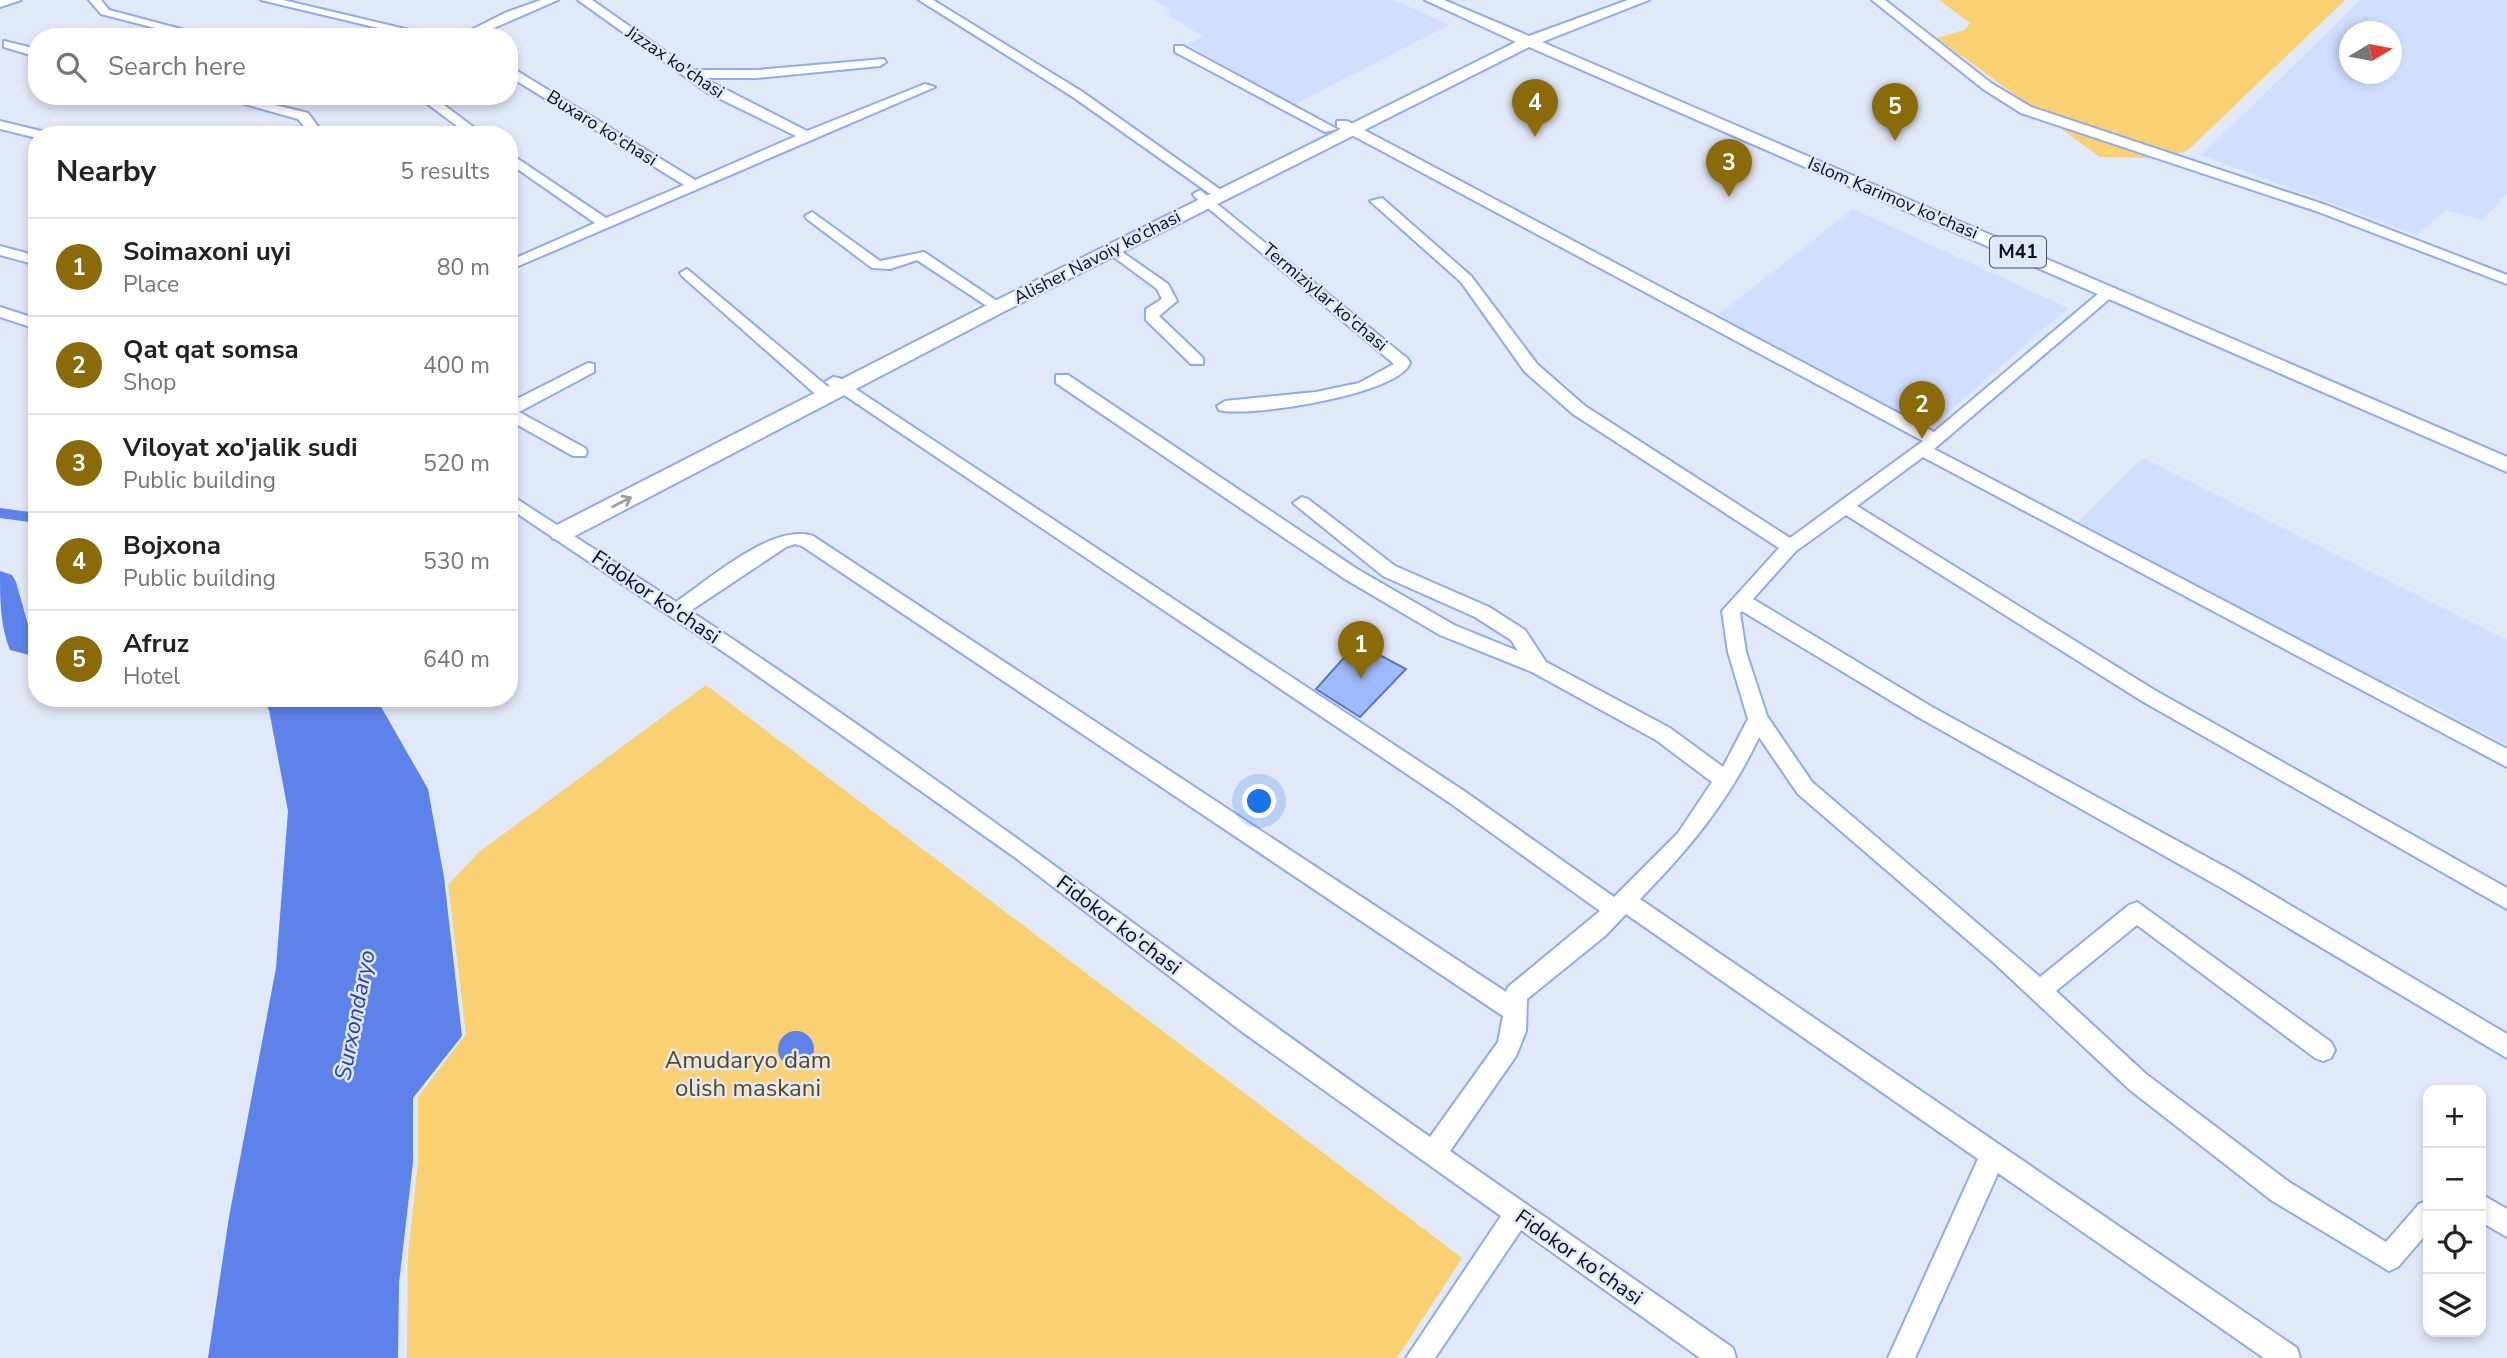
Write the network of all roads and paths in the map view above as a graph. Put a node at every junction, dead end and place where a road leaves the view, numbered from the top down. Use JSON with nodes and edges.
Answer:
{"nodes":[{"id":1,"x":15,"y":0,"type":"edge"},
{"id":2,"x":95,"y":0,"type":"edge"},
{"id":3,"x":267,"y":0,"type":"edge"},
{"id":4,"x":552,"y":0,"type":"edge"},
{"id":5,"x":584,"y":0,"type":"edge"},
{"id":6,"x":925,"y":0,"type":"edge"},
{"id":7,"x":1432,"y":0,"type":"edge"},
{"id":8,"x":1447,"y":0,"type":"edge"},
{"id":9,"x":1610,"y":0,"type":"edge"},
{"id":10,"x":1642,"y":0,"type":"edge"},
{"id":11,"x":1878,"y":0,"type":"edge"},
{"id":12,"x":0,"y":4,"type":"edge"},
{"id":13,"x":169,"y":28,"type":"edge"},
{"id":14,"x":393,"y":28,"type":"edge"},
{"id":15,"x":482,"y":28,"type":"edge"},
{"id":16,"x":1526,"y":37,"type":"junction"},
{"id":17,"x":8,"y":44,"type":"dead end"},
{"id":18,"x":1179,"y":49,"type":"dead end"},
{"id":19,"x":28,"y":50,"type":"edge"},
{"id":20,"x":880,"y":62,"type":"dead end"},
{"id":21,"x":690,"y":74,"type":"junction"},
{"id":22,"x":518,"y":77,"type":"edge"},
{"id":23,"x":929,"y":87,"type":"dead end"},
{"id":24,"x":258,"y":105,"type":"edge"},
{"id":25,"x":436,"y":105,"type":"edge"},
{"id":26,"x":0,"y":125,"type":"edge"},
{"id":27,"x":311,"y":126,"type":"edge"},
{"id":28,"x":465,"y":126,"type":"edge"},
{"id":29,"x":1341,"y":127,"type":"junction"},
{"id":30,"x":28,"y":132,"type":"edge"},
{"id":31,"x":807,"y":136,"type":"junction"},
{"id":32,"x":518,"y":163,"type":"edge"},
{"id":33,"x":694,"y":185,"type":"junction"},
{"id":34,"x":1210,"y":194,"type":"junction"},
{"id":35,"x":1377,"y":201,"type":"dead end"},
{"id":36,"x":812,"y":216,"type":"dead end"},
{"id":37,"x":605,"y":224,"type":"junction"},
{"id":38,"x":1112,"y":249,"type":"junction"},
{"id":39,"x":0,"y":250,"type":"edge"},
{"id":40,"x":28,"y":258,"type":"edge"},
{"id":41,"x":518,"y":262,"type":"edge"},
{"id":42,"x":687,"y":273,"type":"dead end"},
{"id":43,"x":2507,"y":280,"type":"edge"},
{"id":44,"x":2109,"y":291,"type":"junction"},
{"id":45,"x":994,"y":303,"type":"junction"},
{"id":46,"x":0,"y":312,"type":"edge"},
{"id":47,"x":28,"y":321,"type":"edge"},
{"id":48,"x":1197,"y":361,"type":"dead end"},
{"id":49,"x":588,"y":368,"type":"dead end"},
{"id":50,"x":1062,"y":379,"type":"dead end"},
{"id":51,"x":831,"y":389,"type":"junction"},
{"id":52,"x":1225,"y":406,"type":"dead end"},
{"id":53,"x":518,"y":407,"type":"edge"},
{"id":54,"x":518,"y":417,"type":"edge"},
{"id":55,"x":1928,"y":445,"type":"junction"},
{"id":56,"x":579,"y":452,"type":"dead end"},
{"id":57,"x":2507,"y":455,"type":"edge"},
{"id":58,"x":2507,"y":465,"type":"edge"},
{"id":59,"x":1302,"y":503,"type":"dead end"},
{"id":60,"x":518,"y":506,"type":"edge"},
{"id":61,"x":1846,"y":507,"type":"junction"},
{"id":62,"x":554,"y":528,"type":"junction"},
{"id":63,"x":1790,"y":547,"type":"junction"},
{"id":64,"x":1741,"y":601,"type":"junction"},
{"id":65,"x":676,"y":611,"type":"junction"},
{"id":66,"x":1539,"y":667,"type":"junction"},
{"id":67,"x":1758,"y":719,"type":"junction"},
{"id":68,"x":2507,"y":759,"type":"edge"},
{"id":69,"x":1725,"y":780,"type":"junction"},
{"id":70,"x":2507,"y":899,"type":"edge"},
{"id":71,"x":1620,"y":905,"type":"junction"},
{"id":72,"x":2040,"y":991,"type":"junction"},
{"id":73,"x":1514,"y":1010,"type":"junction"},
{"id":74,"x":2507,"y":1046,"type":"edge"},
{"id":75,"x":2323,"y":1050,"type":"dead end"},
{"id":76,"x":1433,"y":1154,"type":"junction"},
{"id":77,"x":1993,"y":1155,"type":"junction"},
{"id":78,"x":2486,"y":1210,"type":"edge"},
{"id":79,"x":1517,"y":1214,"type":"junction"},
{"id":80,"x":2423,"y":1219,"type":"edge"},
{"id":81,"x":2507,"y":1224,"type":"edge"},
{"id":82,"x":1419,"y":1358,"type":"edge"},
{"id":83,"x":1723,"y":1358,"type":"edge"},
{"id":84,"x":1901,"y":1358,"type":"edge"},
{"id":85,"x":2287,"y":1358,"type":"edge"}],
"edges":[{"from":1,"to":12,"type":"street"},
{"from":2,"to":13,"type":"street"},
{"from":3,"to":14,"type":"street"},
{"from":4,"to":15,"type":"street"},
{"from":5,"to":21,"type":"street","name":"Jizzax ko'chasi"},
{"from":6,"to":34,"type":"street","name":"Termiziylar ko'chasi"},
{"from":7,"to":16,"type":"main road","name":"Islom Karimov ko'chasi","number":"M41"},
{"from":8,"to":16,"type":"main road","name":"Islom Karimov ko'chasi","number":"M41"},
{"from":9,"to":16,"type":"main road","name":"Alisher Navoiy ko’chasi"},
{"from":10,"to":16,"type":"main road","name":"Alisher Navoiy ko’chasi"},
{"from":11,"to":43,"type":"street"},
{"from":16,"to":29,"type":"main road","name":"Alisher Navoiy ko’chasi"},
{"from":16,"to":44,"type":"main road","name":"Islom Karimov ko'chasi","number":"M41"},
{"from":16,"to":57,"type":"main road","name":"Islom Karimov ko'chasi","number":"M41"},
{"from":17,"to":19,"type":"street"},
{"from":18,"to":29,"type":"street"},
{"from":20,"to":21,"type":"street"},
{"from":21,"to":31,"type":"street","name":"Jizzax ko'chasi"},
{"from":22,"to":33,"type":"street","name":"Buxaro ko'chasi"},
{"from":23,"to":31,"type":"street"},
{"from":24,"to":27,"type":"street"},
{"from":25,"to":28,"type":"street"},
{"from":26,"to":30,"type":"street"},
{"from":29,"to":34,"type":"main road","name":"Alisher Navoiy ko’chasi"},
{"from":29,"to":55,"type":"street"},
{"from":31,"to":33,"type":"street"},
{"from":32,"to":37,"type":"street"},
{"from":33,"to":37,"type":"street"},
{"from":34,"to":38,"type":"main road","name":"Alisher Navoiy ko’chasi"},
{"from":34,"to":45,"type":"main road","name":"Alisher Navoiy ko’chasi"},
{"from":34,"to":52,"type":"street","name":"Termiziylar ko'chasi"},
{"from":35,"to":63,"type":"street"},
{"from":36,"to":45,"type":"street"},
{"from":37,"to":41,"type":"street"},
{"from":38,"to":45,"type":"main road","name":"Alisher Navoiy ko’chasi"},
{"from":38,"to":48,"type":"street"},
{"from":39,"to":40,"type":"street"},
{"from":42,"to":51,"type":"street"},
{"from":44,"to":55,"type":"street"},
{"from":44,"to":58,"type":"main road","name":"Islom Karimov ko'chasi","number":"M41"},
{"from":45,"to":51,"type":"main road","name":"Alisher Navoiy ko’chasi"},
{"from":46,"to":47,"type":"street"},
{"from":49,"to":53,"type":"street"},
{"from":50,"to":66,"type":"street"},
{"from":51,"to":62,"type":"main road","name":"Alisher Navoiy ko’chasi"},
{"from":51,"to":71,"type":"street"},
{"from":54,"to":56,"type":"street"},
{"from":55,"to":61,"type":"street"},
{"from":55,"to":68,"type":"street"},
{"from":59,"to":66,"type":"street"},
{"from":60,"to":62,"type":"street","name":"Fidokor ko'chasi"},
{"from":61,"to":63,"type":"street"},
{"from":61,"to":70,"type":"street"},
{"from":62,"to":65,"type":"street","name":"Fidokor ko'chasi"},
{"from":63,"to":64,"type":"street"},
{"from":64,"to":67,"type":"street"},
{"from":64,"to":74,"type":"street"},
{"from":65,"to":73,"type":"street"},
{"from":65,"to":76,"type":"street","name":"Fidokor ko'chasi"},
{"from":66,"to":69,"type":"street"},
{"from":67,"to":69,"type":"street"},
{"from":67,"to":72,"type":"street"},
{"from":69,"to":71,"type":"street"},
{"from":71,"to":73,"type":"street"},
{"from":71,"to":77,"type":"street"},
{"from":72,"to":75,"type":"street"},
{"from":72,"to":80,"type":"street"},
{"from":73,"to":76,"type":"street"},
{"from":76,"to":79,"type":"street","name":"Fidokor ko'chasi"},
{"from":77,"to":84,"type":"street"},
{"from":77,"to":85,"type":"street"},
{"from":78,"to":81,"type":"street"},
{"from":79,"to":82,"type":"street"},
{"from":79,"to":83,"type":"street","name":"Fidokor ko'chasi"}]}
